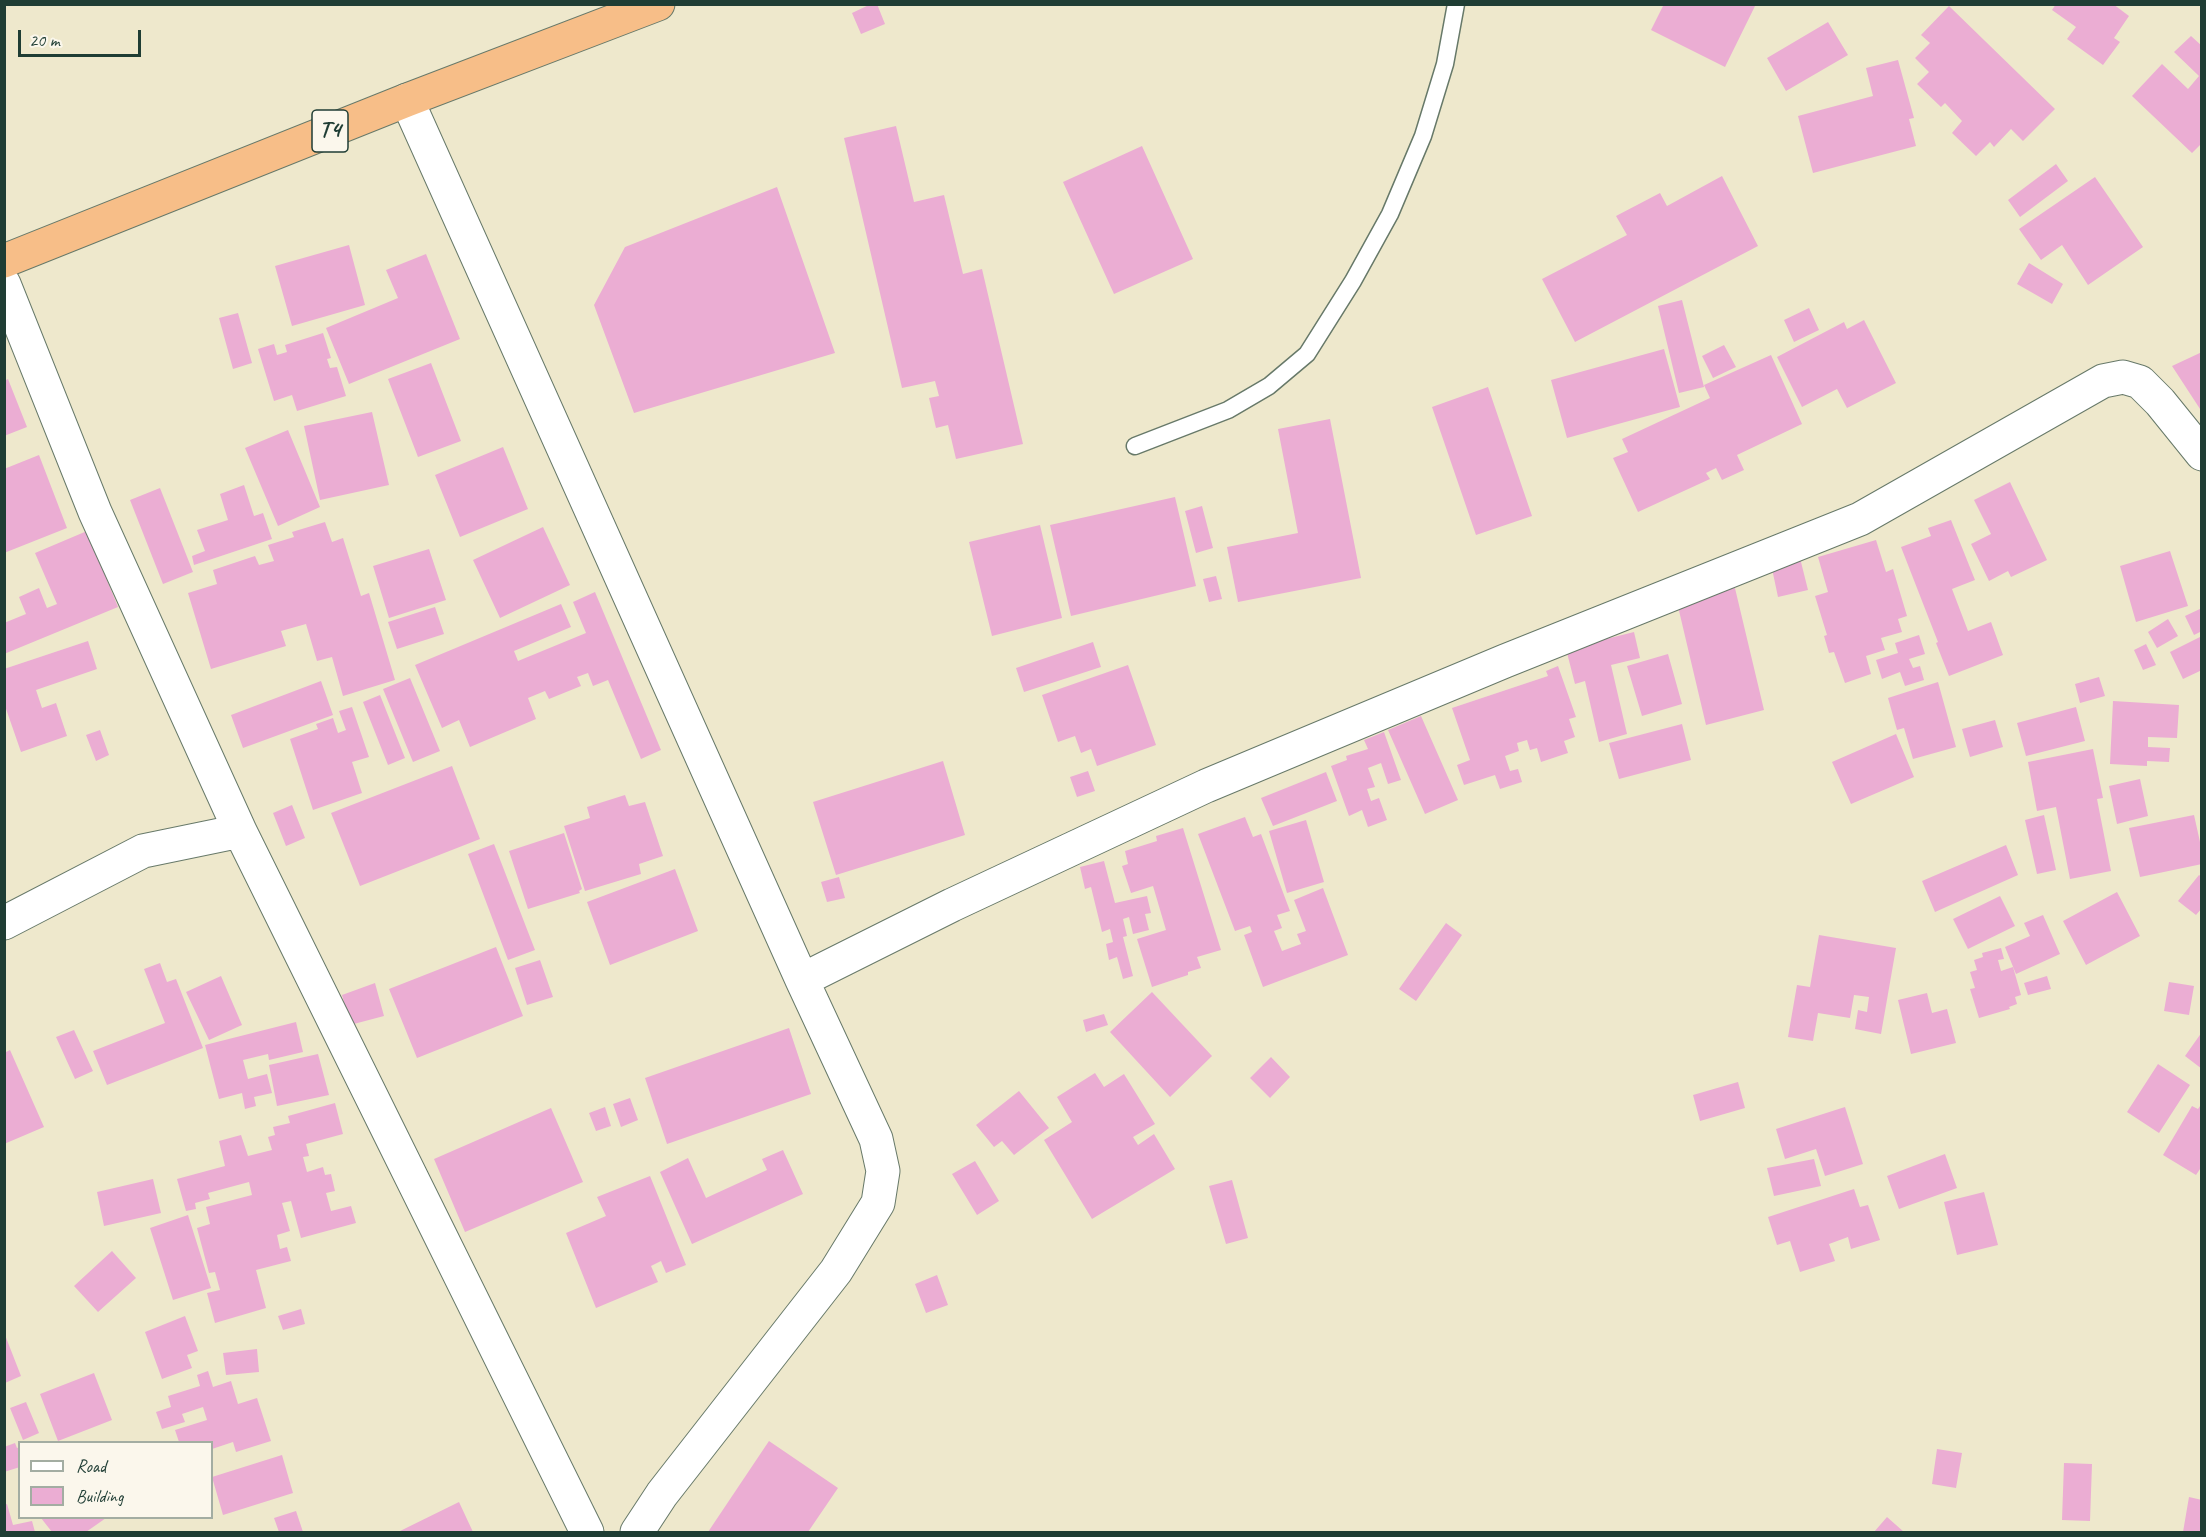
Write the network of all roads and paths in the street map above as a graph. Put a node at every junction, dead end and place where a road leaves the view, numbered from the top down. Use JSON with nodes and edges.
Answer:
{"nodes":[{"id":1,"x":658,"y":4,"type":"edge"},
{"id":2,"x":1456,"y":4,"type":"edge"},
{"id":3,"x":407,"y":100,"type":"junction"},
{"id":4,"x":4,"y":261,"type":"edge"},
{"id":5,"x":4,"y":284,"type":"edge"},
{"id":6,"x":1135,"y":446,"type":"dead end"},
{"id":7,"x":2202,"y":454,"type":"edge"},
{"id":8,"x":240,"y":831,"type":"junction"},
{"id":9,"x":4,"y":923,"type":"edge"},
{"id":10,"x":802,"y":980,"type":"junction"},
{"id":11,"x":587,"y":1533,"type":"edge"},
{"id":12,"x":637,"y":1533,"type":"edge"}],
"edges":[{"from":1,"to":3,"type":"highway","number":"T4"},
{"from":2,"to":6,"type":"lane"},
{"from":3,"to":4,"type":"highway","number":"T4"},
{"from":3,"to":10,"type":"street"},
{"from":5,"to":8,"type":"street"},
{"from":7,"to":10,"type":"street"},
{"from":8,"to":9,"type":"street"},
{"from":8,"to":11,"type":"street"},
{"from":10,"to":12,"type":"street"}]}
